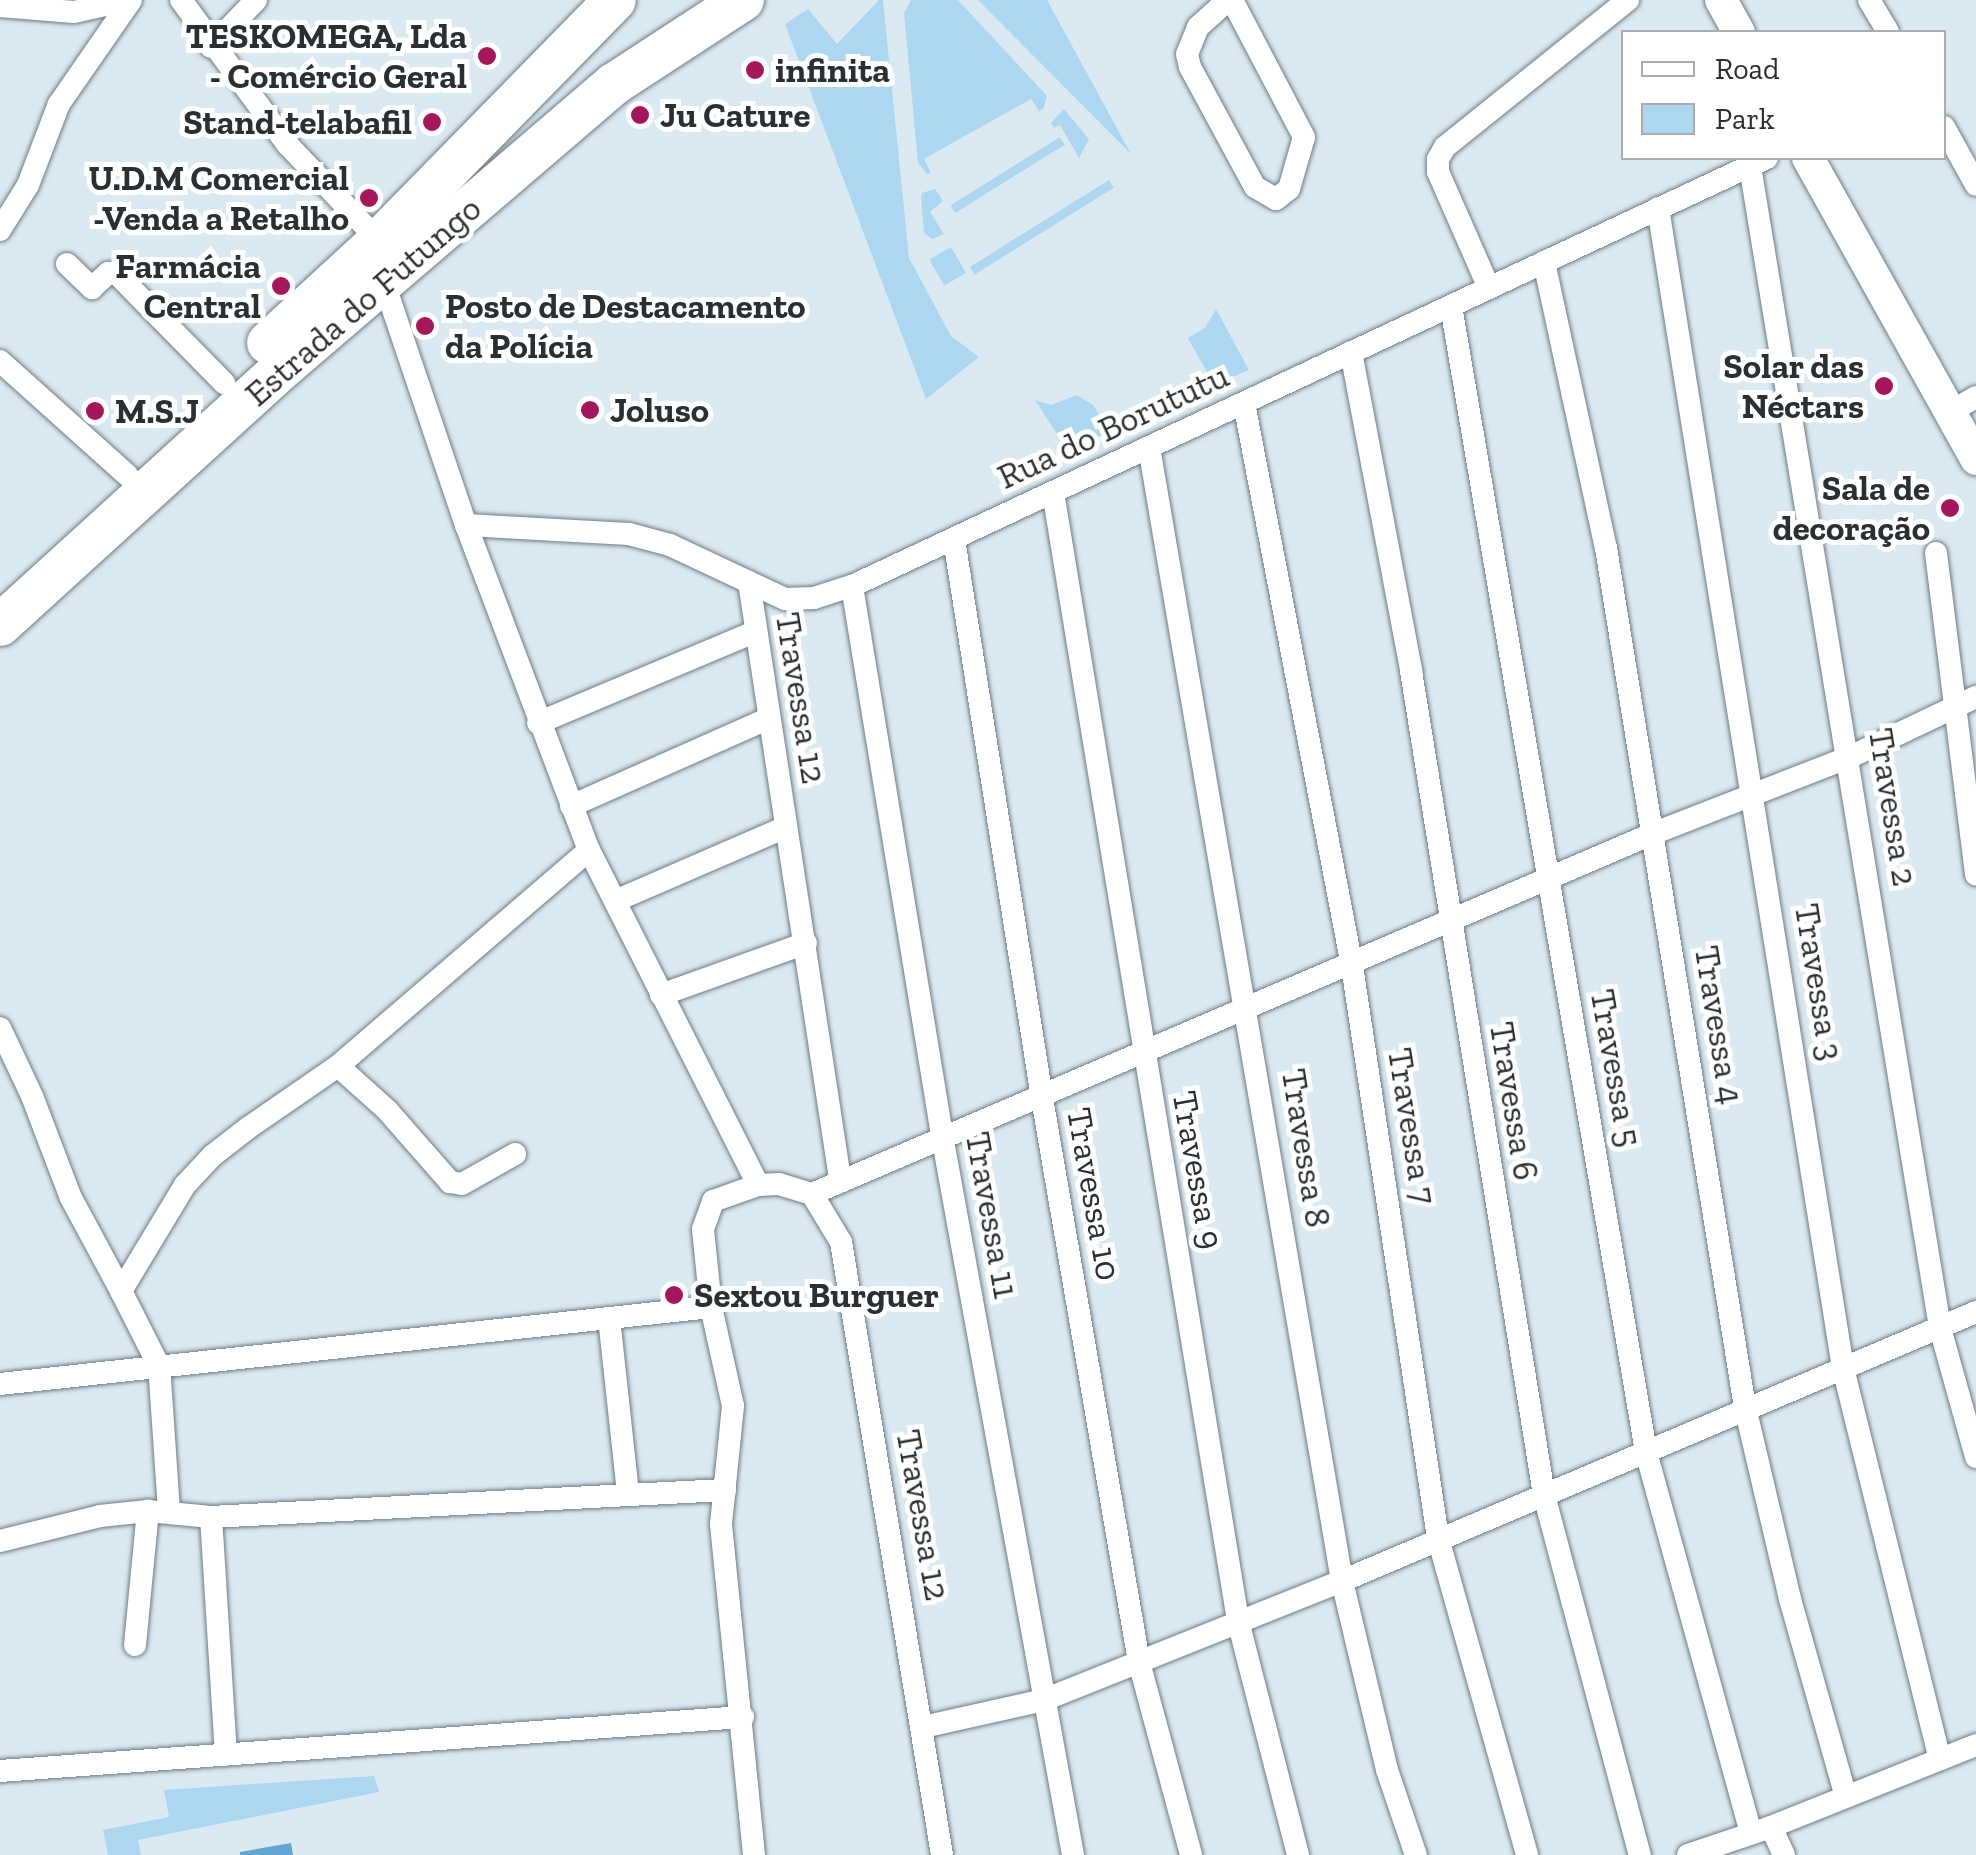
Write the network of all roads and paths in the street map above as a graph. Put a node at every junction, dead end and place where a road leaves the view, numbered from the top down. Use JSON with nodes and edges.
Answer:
{"nodes":[{"id":1,"x":130,"y":0,"type":"edge"},
{"id":2,"x":181,"y":0,"type":"edge"},
{"id":3,"x":256,"y":0,"type":"edge"},
{"id":4,"x":698,"y":0,"type":"edge"},
{"id":5,"x":744,"y":0,"type":"edge"},
{"id":6,"x":1230,"y":0,"type":"edge"},
{"id":7,"x":1628,"y":0,"type":"edge"},
{"id":8,"x":1720,"y":0,"type":"edge"},
{"id":9,"x":1869,"y":0,"type":"edge"},
{"id":10,"x":614,"y":2,"type":"edge"},
{"id":11,"x":0,"y":6,"type":"edge"},
{"id":12,"x":1737,"y":30,"type":"edge"},
{"id":13,"x":1887,"y":30,"type":"edge"},
{"id":14,"x":686,"y":41,"type":"junction"},
{"id":15,"x":211,"y":47,"type":"junction"},
{"id":16,"x":1946,"y":131,"type":"edge"},
{"id":17,"x":1809,"y":160,"type":"edge"},
{"id":18,"x":1758,"y":162,"type":"edge"},
{"id":19,"x":1976,"y":184,"type":"edge"},
{"id":20,"x":1658,"y":208,"type":"junction"},
{"id":21,"x":0,"y":230,"type":"edge"},
{"id":22,"x":379,"y":241,"type":"junction"},
{"id":23,"x":1544,"y":262,"type":"junction"},
{"id":24,"x":67,"y":264,"type":"dead end"},
{"id":25,"x":384,"y":283,"type":"junction"},
{"id":26,"x":1488,"y":288,"type":"junction"},
{"id":27,"x":1451,"y":306,"type":"junction"},
{"id":28,"x":1351,"y":352,"type":"junction"},
{"id":29,"x":0,"y":362,"type":"edge"},
{"id":30,"x":224,"y":383,"type":"junction"},
{"id":31,"x":1244,"y":402,"type":"junction"},
{"id":32,"x":1963,"y":405,"type":"edge"},
{"id":33,"x":1149,"y":447,"type":"junction"},
{"id":34,"x":1976,"y":459,"type":"edge"},
{"id":35,"x":126,"y":476,"type":"junction"},
{"id":36,"x":1052,"y":492,"type":"junction"},
{"id":37,"x":466,"y":525,"type":"junction"},
{"id":38,"x":954,"y":539,"type":"junction"},
{"id":39,"x":1936,"y":553,"type":"dead end"},
{"id":40,"x":749,"y":582,"type":"junction"},
{"id":41,"x":852,"y":586,"type":"junction"},
{"id":42,"x":0,"y":591,"type":"edge"},
{"id":43,"x":0,"y":625,"type":"edge"},
{"id":44,"x":754,"y":632,"type":"junction"},
{"id":45,"x":1966,"y":702,"type":"edge"},
{"id":46,"x":766,"y":719,"type":"junction"},
{"id":47,"x":538,"y":723,"type":"junction"},
{"id":48,"x":1850,"y":757,"type":"junction"},
{"id":49,"x":1755,"y":796,"type":"junction"},
{"id":50,"x":572,"y":806,"type":"junction"},
{"id":51,"x":786,"y":827,"type":"junction"},
{"id":52,"x":1652,"y":834,"type":"junction"},
{"id":53,"x":590,"y":850,"type":"junction"},
{"id":54,"x":1976,"y":862,"type":"edge"},
{"id":55,"x":1976,"y":875,"type":"edge"},
{"id":56,"x":1549,"y":880,"type":"junction"},
{"id":57,"x":615,"y":902,"type":"junction"},
{"id":58,"x":1449,"y":924,"type":"junction"},
{"id":59,"x":806,"y":943,"type":"junction"},
{"id":60,"x":1352,"y":966,"type":"junction"},
{"id":61,"x":660,"y":995,"type":"junction"},
{"id":62,"x":1248,"y":1008,"type":"junction"},
{"id":63,"x":0,"y":1028,"type":"edge"},
{"id":64,"x":1143,"y":1054,"type":"junction"},
{"id":65,"x":338,"y":1066,"type":"junction"},
{"id":66,"x":1042,"y":1098,"type":"junction"},
{"id":67,"x":943,"y":1141,"type":"junction"},
{"id":68,"x":515,"y":1154,"type":"dead end"},
{"id":69,"x":840,"y":1179,"type":"junction"},
{"id":70,"x":758,"y":1186,"type":"junction"},
{"id":71,"x":812,"y":1194,"type":"junction"},
{"id":72,"x":120,"y":1291,"type":"junction"},
{"id":73,"x":711,"y":1308,"type":"junction"},
{"id":74,"x":1976,"y":1312,"type":"edge"},
{"id":75,"x":609,"y":1318,"type":"junction"},
{"id":76,"x":1940,"y":1328,"type":"junction"},
{"id":77,"x":159,"y":1366,"type":"junction"},
{"id":78,"x":1843,"y":1368,"type":"junction"},
{"id":79,"x":0,"y":1384,"type":"edge"},
{"id":80,"x":1745,"y":1407,"type":"junction"},
{"id":81,"x":1646,"y":1452,"type":"junction"},
{"id":82,"x":1976,"y":1457,"type":"edge"},
{"id":83,"x":725,"y":1490,"type":"junction"},
{"id":84,"x":628,"y":1492,"type":"junction"},
{"id":85,"x":1544,"y":1495,"type":"junction"},
{"id":86,"x":158,"y":1511,"type":"junction"},
{"id":87,"x":211,"y":1516,"type":"junction"},
{"id":88,"x":1438,"y":1538,"type":"junction"},
{"id":89,"x":0,"y":1541,"type":"edge"},
{"id":90,"x":1342,"y":1582,"type":"junction"},
{"id":91,"x":1238,"y":1620,"type":"junction"},
{"id":92,"x":135,"y":1644,"type":"dead end"},
{"id":93,"x":1139,"y":1662,"type":"junction"},
{"id":94,"x":1044,"y":1700,"type":"junction"},
{"id":95,"x":743,"y":1718,"type":"junction"},
{"id":96,"x":923,"y":1728,"type":"junction"},
{"id":97,"x":1976,"y":1746,"type":"edge"},
{"id":98,"x":226,"y":1755,"type":"junction"},
{"id":99,"x":1940,"y":1760,"type":"junction"},
{"id":100,"x":0,"y":1772,"type":"edge"},
{"id":101,"x":1846,"y":1794,"type":"junction"},
{"id":102,"x":1761,"y":1830,"type":"junction"},
{"id":103,"x":754,"y":1855,"type":"edge"},
{"id":104,"x":942,"y":1855,"type":"edge"},
{"id":105,"x":1073,"y":1855,"type":"edge"},
{"id":106,"x":1190,"y":1855,"type":"edge"},
{"id":107,"x":1298,"y":1855,"type":"edge"},
{"id":108,"x":1416,"y":1855,"type":"edge"},
{"id":109,"x":1526,"y":1855,"type":"edge"},
{"id":110,"x":1640,"y":1855,"type":"edge"},
{"id":111,"x":1688,"y":1855,"type":"edge"},
{"id":112,"x":1784,"y":1855,"type":"edge"}],
"edges":[{"from":1,"to":11,"type":"street"},
{"from":1,"to":21,"type":"street"},
{"from":2,"to":15,"type":"street"},
{"from":3,"to":15,"type":"street"},
{"from":4,"to":14,"type":"highway"},
{"from":5,"to":14,"type":"highway","name":"Estrada do Futungo"},
{"from":6,"to":6,"type":"street"},
{"from":7,"to":26,"type":"street"},
{"from":8,"to":12,"type":"street"},
{"from":9,"to":13,"type":"street"},
{"from":10,"to":22,"type":"highway","name":"Estrada do Futungo"},
{"from":14,"to":25,"type":"highway","name":"Estrada do Futungo"},
{"from":15,"to":22,"type":"street"},
{"from":16,"to":19,"type":"street"},
{"from":17,"to":32,"type":"street"},
{"from":18,"to":20,"type":"street","name":"Rua do Borututu"},
{"from":18,"to":48,"type":"street","name":"Travessa 2"},
{"from":20,"to":23,"type":"street","name":"Rua do Borututu"},
{"from":20,"to":49,"type":"street","name":"Travessa 3"},
{"from":22,"to":30,"type":"highway","name":"Estrada do Futungo"},
{"from":23,"to":26,"type":"street","name":"Rua do Borututu"},
{"from":23,"to":52,"type":"street","name":"Travessa 4"},
{"from":24,"to":30,"type":"street"},
{"from":25,"to":37,"type":"street"},
{"from":25,"to":43,"type":"highway","name":"Estrada do Futungo"},
{"from":26,"to":27,"type":"street","name":"Rua do Borututu"},
{"from":27,"to":28,"type":"street","name":"Rua do Borututu"},
{"from":27,"to":56,"type":"street","name":"Travessa 5"},
{"from":28,"to":31,"type":"street","name":"Rua do Borututu"},
{"from":28,"to":58,"type":"street","name":"Travessa 6"},
{"from":29,"to":35,"type":"street"},
{"from":30,"to":35,"type":"highway","name":"Estrada do Futungo"},
{"from":31,"to":33,"type":"street","name":"Rua do Borututu"},
{"from":31,"to":60,"type":"street","name":"Travessa 7"},
{"from":32,"to":34,"type":"street"},
{"from":33,"to":36,"type":"street","name":"Rua do Borututu"},
{"from":33,"to":62,"type":"street","name":"Travessa 8"},
{"from":35,"to":42,"type":"highway","name":"Estrada do Futungo"},
{"from":36,"to":38,"type":"street","name":"Rua do Borututu"},
{"from":36,"to":64,"type":"street","name":"Travessa 9"},
{"from":37,"to":40,"type":"street","name":"Rua do Borututu"},
{"from":37,"to":47,"type":"street"},
{"from":38,"to":41,"type":"street","name":"Rua do Borututu"},
{"from":38,"to":66,"type":"street","name":"Travessa 10"},
{"from":39,"to":45,"type":"street"},
{"from":40,"to":41,"type":"street","name":"Rua do Borututu"},
{"from":40,"to":44,"type":"street","name":"Travessa 12"},
{"from":41,"to":67,"type":"street","name":"Travessa 11"},
{"from":44,"to":46,"type":"street","name":"Travessa 12"},
{"from":44,"to":47,"type":"street"},
{"from":45,"to":48,"type":"street"},
{"from":45,"to":54,"type":"street"},
{"from":46,"to":50,"type":"street"},
{"from":46,"to":51,"type":"street","name":"Travessa 12"},
{"from":47,"to":50,"type":"street"},
{"from":48,"to":49,"type":"street"},
{"from":48,"to":76,"type":"street","name":"Travessa 2"},
{"from":49,"to":52,"type":"street"},
{"from":49,"to":78,"type":"street","name":"Travessa 3"},
{"from":50,"to":53,"type":"street"},
{"from":51,"to":57,"type":"street"},
{"from":51,"to":59,"type":"street","name":"Travessa 12"},
{"from":52,"to":56,"type":"street"},
{"from":52,"to":80,"type":"street","name":"Travessa 4"},
{"from":53,"to":57,"type":"street"},
{"from":53,"to":65,"type":"street"},
{"from":54,"to":55,"type":"street"},
{"from":56,"to":58,"type":"street"},
{"from":56,"to":81,"type":"street","name":"Travessa 5"},
{"from":57,"to":61,"type":"street"},
{"from":58,"to":60,"type":"street"},
{"from":58,"to":85,"type":"street","name":"Travessa 6"},
{"from":59,"to":61,"type":"street"},
{"from":59,"to":69,"type":"street","name":"Travessa 12"},
{"from":60,"to":62,"type":"street"},
{"from":60,"to":88,"type":"street","name":"Travessa 7"},
{"from":61,"to":70,"type":"street"},
{"from":62,"to":64,"type":"street"},
{"from":62,"to":90,"type":"street","name":"Travessa 8"},
{"from":63,"to":72,"type":"street"},
{"from":64,"to":66,"type":"street"},
{"from":64,"to":91,"type":"street","name":"Travessa 9"},
{"from":65,"to":68,"type":"street"},
{"from":65,"to":72,"type":"street"},
{"from":66,"to":67,"type":"street"},
{"from":66,"to":93,"type":"street","name":"Travessa 10"},
{"from":67,"to":69,"type":"street"},
{"from":67,"to":94,"type":"street","name":"Travessa 11"},
{"from":69,"to":71,"type":"street"},
{"from":70,"to":71,"type":"street"},
{"from":70,"to":73,"type":"street"},
{"from":71,"to":96,"type":"street","name":"Travessa 12"},
{"from":72,"to":77,"type":"street"},
{"from":73,"to":75,"type":"street"},
{"from":73,"to":83,"type":"street"},
{"from":74,"to":76,"type":"street"},
{"from":75,"to":77,"type":"street"},
{"from":75,"to":84,"type":"street"},
{"from":76,"to":78,"type":"street"},
{"from":76,"to":82,"type":"street","name":"Travessa 2"},
{"from":77,"to":79,"type":"street"},
{"from":77,"to":86,"type":"street"},
{"from":78,"to":80,"type":"street"},
{"from":78,"to":99,"type":"street","name":"Travessa 3"},
{"from":80,"to":81,"type":"street"},
{"from":80,"to":101,"type":"street","name":"Travessa 4"},
{"from":81,"to":85,"type":"street"},
{"from":81,"to":102,"type":"street","name":"Travessa 5"},
{"from":83,"to":84,"type":"street"},
{"from":83,"to":95,"type":"street"},
{"from":84,"to":87,"type":"street"},
{"from":85,"to":88,"type":"street"},
{"from":85,"to":110,"type":"street","name":"Travessa 6"},
{"from":86,"to":87,"type":"street"},
{"from":86,"to":89,"type":"street"},
{"from":86,"to":92,"type":"street"},
{"from":87,"to":98,"type":"street"},
{"from":88,"to":90,"type":"street"},
{"from":88,"to":109,"type":"street","name":"Travessa 7"},
{"from":90,"to":91,"type":"street"},
{"from":90,"to":108,"type":"street","name":"Travessa 8"},
{"from":91,"to":93,"type":"street"},
{"from":91,"to":107,"type":"street","name":"Travessa 9"},
{"from":93,"to":94,"type":"street"},
{"from":93,"to":106,"type":"street","name":"Travessa 10"},
{"from":94,"to":96,"type":"street"},
{"from":94,"to":105,"type":"street","name":"Travessa 11"},
{"from":95,"to":98,"type":"street"},
{"from":95,"to":103,"type":"street"},
{"from":96,"to":104,"type":"street","name":"Travessa 12"},
{"from":97,"to":99,"type":"street"},
{"from":98,"to":100,"type":"street"},
{"from":99,"to":101,"type":"street"},
{"from":101,"to":102,"type":"street"},
{"from":102,"to":111,"type":"street"},
{"from":102,"to":112,"type":"street","name":"Travessa 5"}]}
